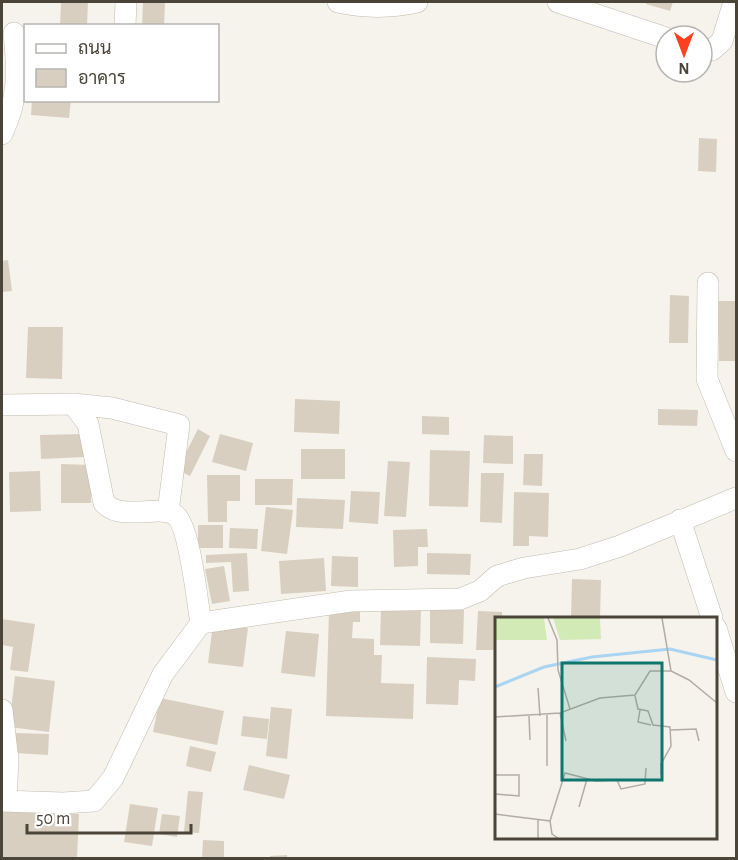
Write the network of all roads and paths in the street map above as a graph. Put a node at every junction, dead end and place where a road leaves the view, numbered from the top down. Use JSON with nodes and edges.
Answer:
{"nodes":[{"id":1,"x":126,"y":2,"type":"edge"},
{"id":2,"x":338,"y":2,"type":"edge"},
{"id":3,"x":417,"y":2,"type":"edge"},
{"id":4,"x":558,"y":2,"type":"edge"},
{"id":5,"x":734,"y":2,"type":"edge"},
{"id":6,"x":125,"y":24,"type":"edge"},
{"id":7,"x":14,"y":33,"type":"dead end"},
{"id":8,"x":654,"y":34,"type":"edge"},
{"id":9,"x":714,"y":48,"type":"edge"},
{"id":10,"x":2,"y":134,"type":"edge"},
{"id":11,"x":708,"y":283,"type":"dead end"},
{"id":12,"x":73,"y":404,"type":"junction"},
{"id":13,"x":2,"y":405,"type":"edge"},
{"id":14,"x":736,"y":452,"type":"edge"},
{"id":15,"x":736,"y":498,"type":"edge"},
{"id":16,"x":168,"y":512,"type":"junction"},
{"id":17,"x":680,"y":519,"type":"junction"},
{"id":18,"x":712,"y":617,"type":"edge"},
{"id":19,"x":201,"y":623,"type":"junction"},
{"id":20,"x":717,"y":631,"type":"edge"},
{"id":21,"x":736,"y":692,"type":"edge"},
{"id":22,"x":2,"y":710,"type":"edge"},
{"id":23,"x":4,"y":801,"type":"edge"}],
"edges":[{"from":1,"to":6,"type":"street"},
{"from":2,"to":3,"type":"street"},
{"from":4,"to":8,"type":"street"},
{"from":5,"to":9,"type":"street"},
{"from":7,"to":10,"type":"street"},
{"from":11,"to":14,"type":"street"},
{"from":12,"to":13,"type":"street"},
{"from":12,"to":16,"type":"street"},
{"from":12,"to":16,"type":"street"},
{"from":15,"to":17,"type":"street"},
{"from":16,"to":19,"type":"street"},
{"from":17,"to":18,"type":"street"},
{"from":17,"to":19,"type":"street"},
{"from":19,"to":23,"type":"street"},
{"from":20,"to":21,"type":"street"},
{"from":22,"to":23,"type":"street"}]}
